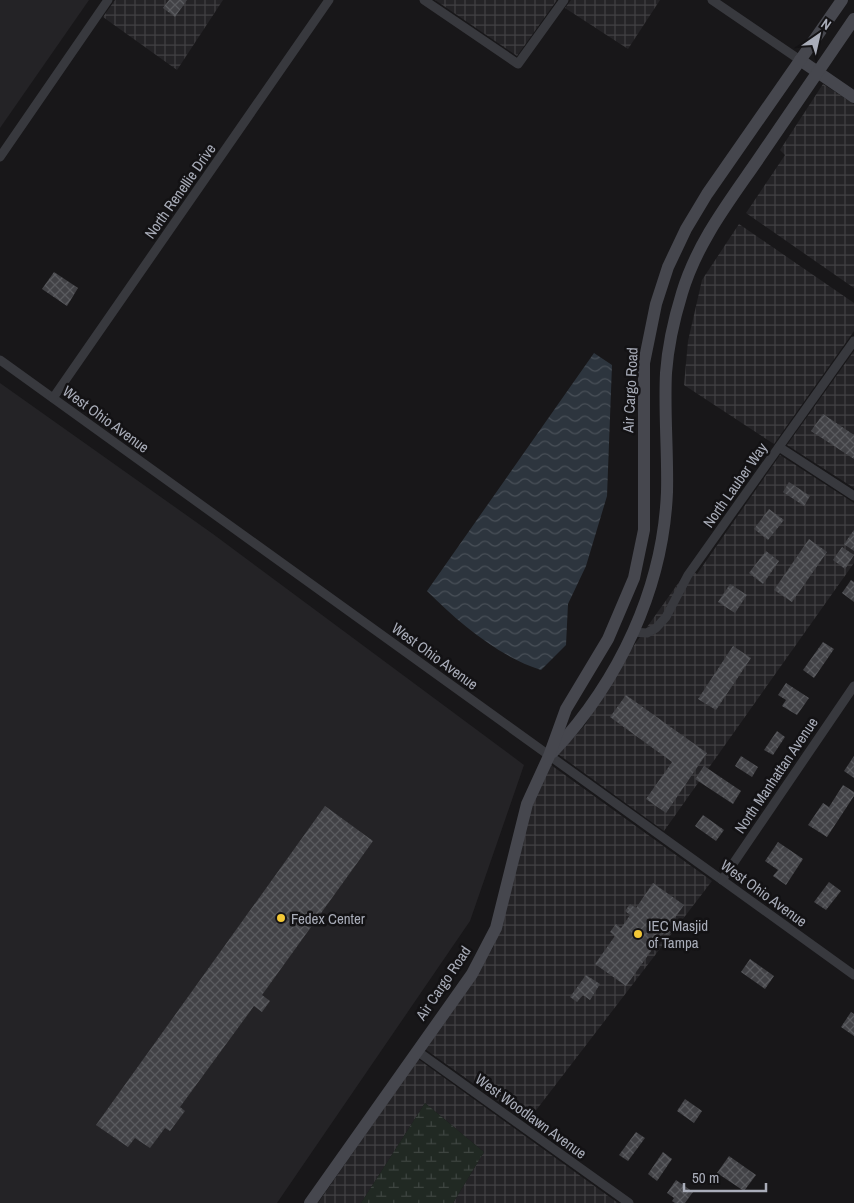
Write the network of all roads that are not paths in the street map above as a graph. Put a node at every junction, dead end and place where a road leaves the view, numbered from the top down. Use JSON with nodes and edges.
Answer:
{"nodes":[{"id":1,"x":108,"y":0,"type":"edge"},
{"id":2,"x":330,"y":0,"type":"edge"},
{"id":3,"x":424,"y":0,"type":"edge"},
{"id":4,"x":564,"y":0,"type":"edge"},
{"id":5,"x":712,"y":0,"type":"edge"},
{"id":6,"x":842,"y":0,"type":"edge"},
{"id":7,"x":854,"y":20,"type":"edge"},
{"id":8,"x":800,"y":60,"type":"junction"},
{"id":9,"x":818,"y":72,"type":"junction"},
{"id":10,"x":854,"y":97,"type":"edge"},
{"id":11,"x":0,"y":157,"type":"edge"},
{"id":12,"x":854,"y":340,"type":"edge"},
{"id":13,"x":0,"y":360,"type":"edge"},
{"id":14,"x":53,"y":398,"type":"junction"},
{"id":15,"x":779,"y":447,"type":"junction"},
{"id":16,"x":854,"y":496,"type":"edge"},
{"id":17,"x":634,"y":632,"type":"junction"},
{"id":18,"x":854,"y":686,"type":"edge"},
{"id":19,"x":549,"y":756,"type":"junction"},
{"id":20,"x":722,"y":880,"type":"junction"},
{"id":21,"x":854,"y":975,"type":"edge"},
{"id":22,"x":417,"y":1051,"type":"junction"},
{"id":23,"x":310,"y":1203,"type":"edge"},
{"id":24,"x":629,"y":1203,"type":"edge"}],
"edges":[{"from":1,"to":11,"type":"street"},
{"from":2,"to":14,"type":"street","name":"North Renellie Drive"},
{"from":3,"to":4,"type":"street"},
{"from":5,"to":8,"type":"street"},
{"from":6,"to":8,"type":"street","name":"Air Cargo Road"},
{"from":7,"to":9,"type":"street","name":"Air Cargo Road"},
{"from":8,"to":9,"type":"street"},
{"from":8,"to":19,"type":"street","name":"Air Cargo Road"},
{"from":9,"to":10,"type":"street"},
{"from":9,"to":17,"type":"street","name":"Air Cargo Road"},
{"from":12,"to":15,"type":"street","name":"North Lauber Way"},
{"from":13,"to":14,"type":"street","name":"West Ohio Avenue"},
{"from":14,"to":19,"type":"street","name":"West Ohio Avenue"},
{"from":15,"to":16,"type":"street"},
{"from":15,"to":17,"type":"street","name":"North Lauber Way"},
{"from":17,"to":19,"type":"street","name":"Air Cargo Road"},
{"from":18,"to":20,"type":"street","name":"North Manhattan Avenue"},
{"from":19,"to":20,"type":"street","name":"West Ohio Avenue"},
{"from":19,"to":22,"type":"street","name":"Air Cargo Road"},
{"from":20,"to":21,"type":"street","name":"West Ohio Avenue"},
{"from":22,"to":23,"type":"street","name":"Air Cargo Road"},
{"from":22,"to":24,"type":"street","name":"West Woodlawn Avenue"}]}
